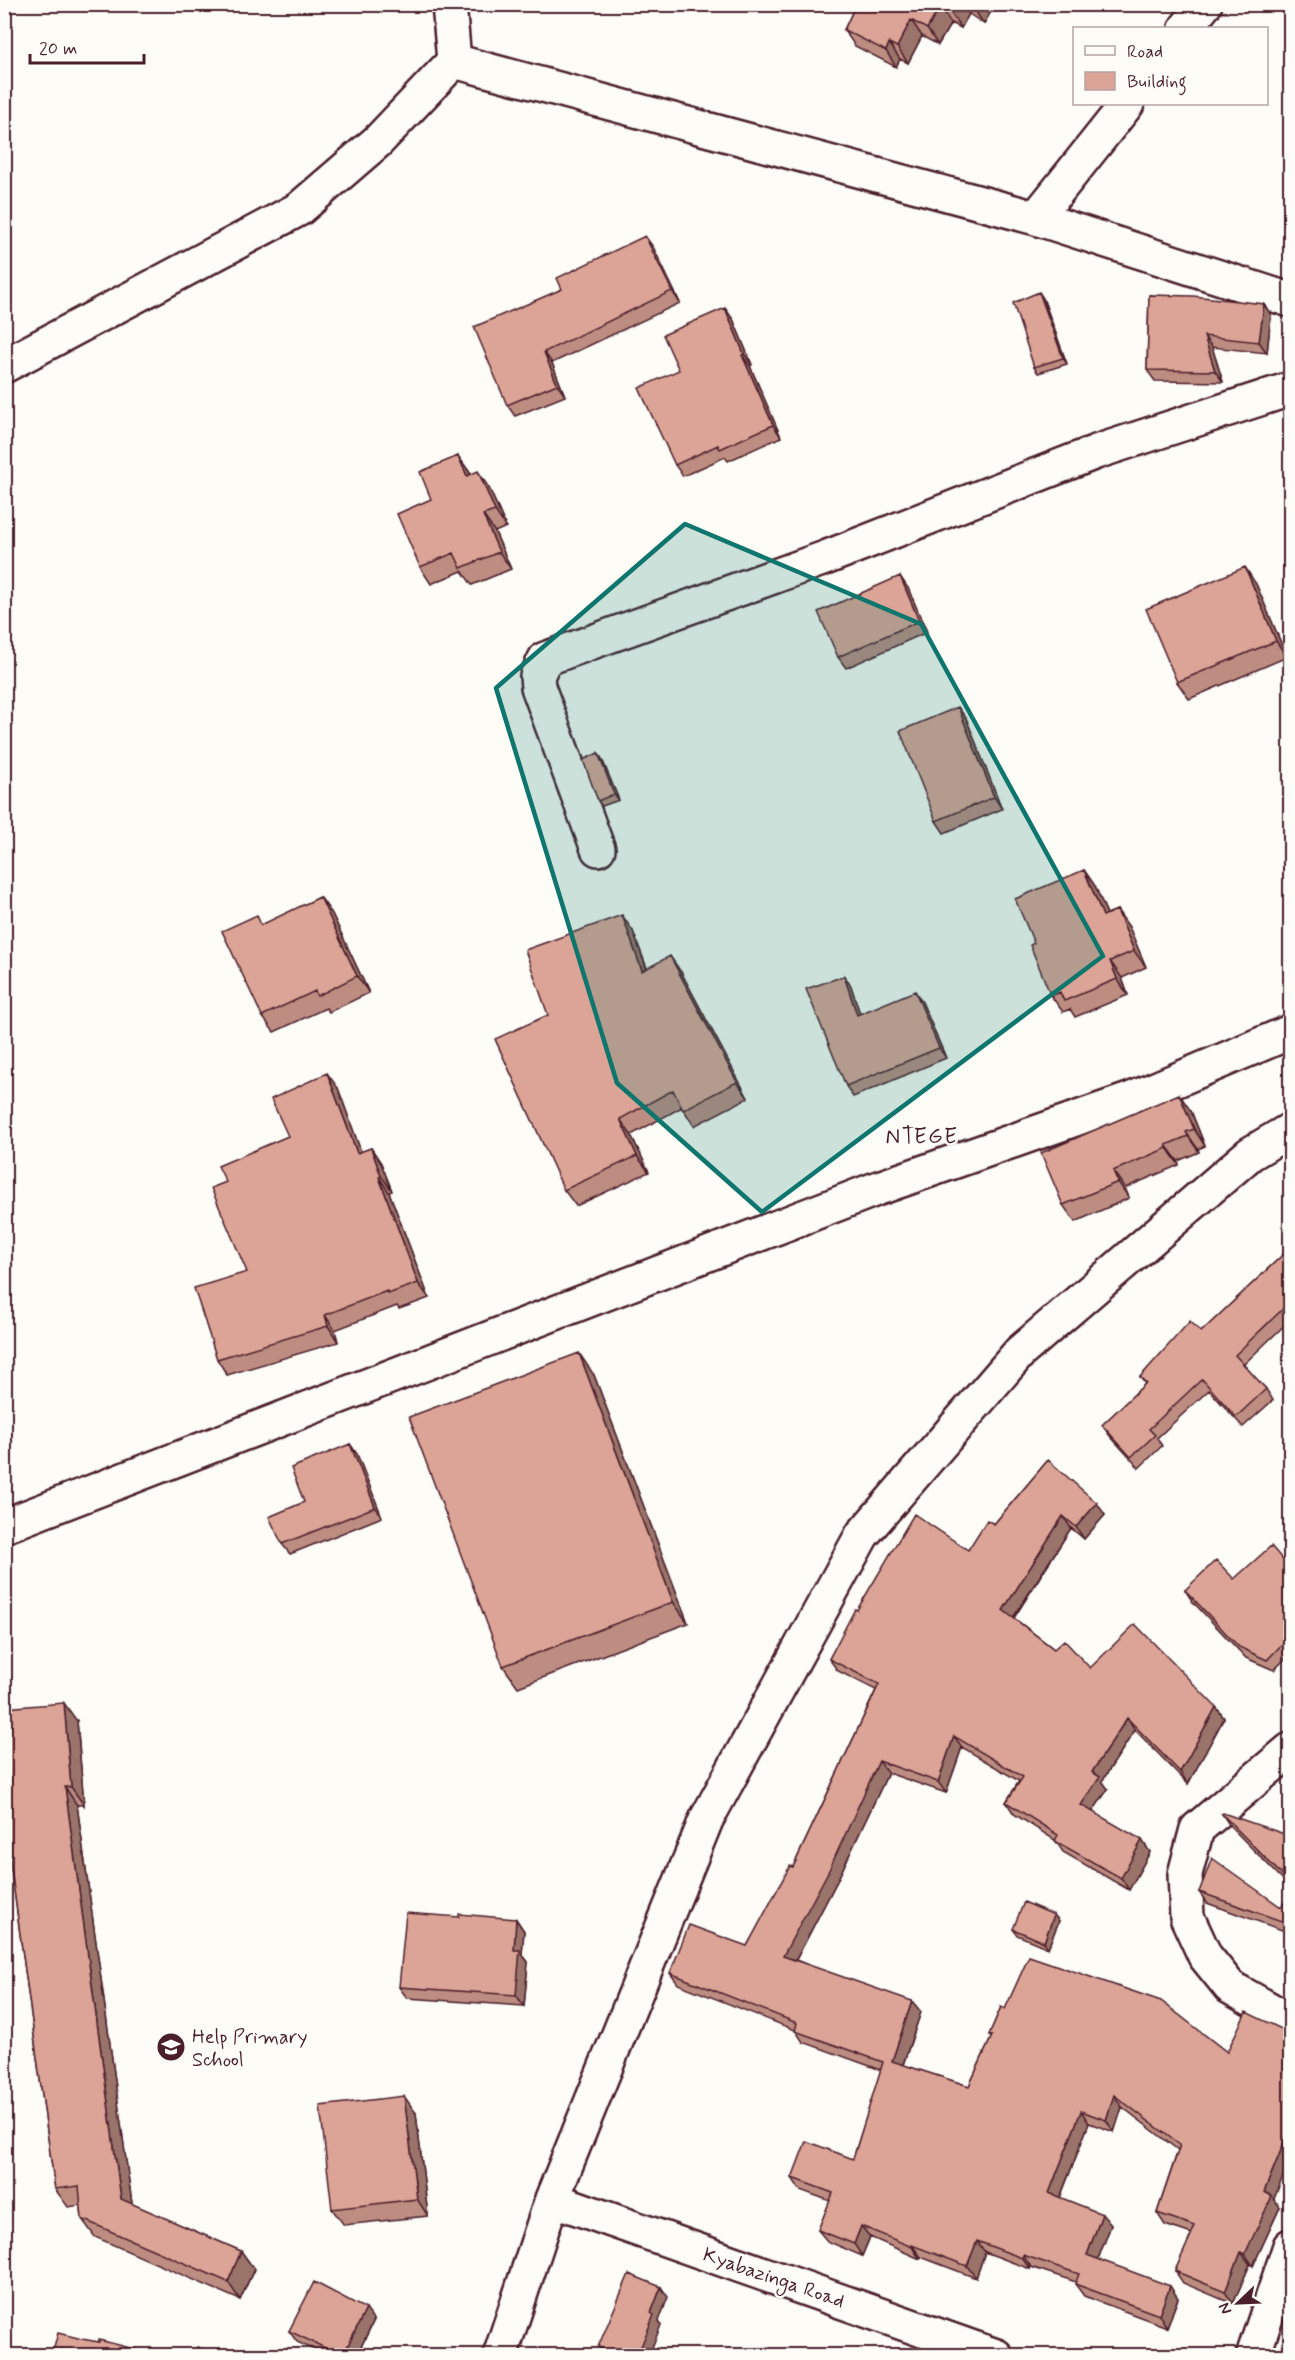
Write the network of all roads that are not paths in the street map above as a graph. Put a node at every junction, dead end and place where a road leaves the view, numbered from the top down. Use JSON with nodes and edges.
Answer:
{"nodes":[{"id":1,"x":449,"y":4,"type":"edge"},
{"id":2,"x":1205,"y":4,"type":"edge"},
{"id":3,"x":1187,"y":27,"type":"edge"},
{"id":4,"x":454,"y":61,"type":"junction"},
{"id":5,"x":1126,"y":105,"type":"edge"},
{"id":6,"x":1036,"y":218,"type":"junction"},
{"id":7,"x":1290,"y":300,"type":"edge"},
{"id":8,"x":4,"y":366,"type":"edge"},
{"id":9,"x":1290,"y":388,"type":"edge"},
{"id":10,"x":598,"y":849,"type":"dead end"},
{"id":11,"x":1290,"y":1032,"type":"edge"},
{"id":12,"x":1290,"y":1130,"type":"edge"},
{"id":13,"x":4,"y":1526,"type":"edge"},
{"id":14,"x":1290,"y":1749,"type":"edge"},
{"id":15,"x":1290,"y":2021,"type":"edge"},
{"id":16,"x":552,"y":2199,"type":"junction"},
{"id":17,"x":1290,"y":2246,"type":"edge"},
{"id":18,"x":500,"y":2355,"type":"edge"},
{"id":19,"x":996,"y":2355,"type":"edge"},
{"id":20,"x":1253,"y":2355,"type":"edge"}],
"edges":[{"from":1,"to":4,"type":"street"},
{"from":2,"to":3,"type":"street"},
{"from":4,"to":6,"type":"street"},
{"from":4,"to":8,"type":"street"},
{"from":5,"to":6,"type":"street"},
{"from":6,"to":7,"type":"street"},
{"from":9,"to":10,"type":"street"},
{"from":11,"to":13,"type":"street"},
{"from":12,"to":16,"type":"street"},
{"from":14,"to":15,"type":"street"},
{"from":16,"to":18,"type":"street"},
{"from":16,"to":19,"type":"street","name":"Kyabazinga Road"},
{"from":17,"to":20,"type":"street"}]}
